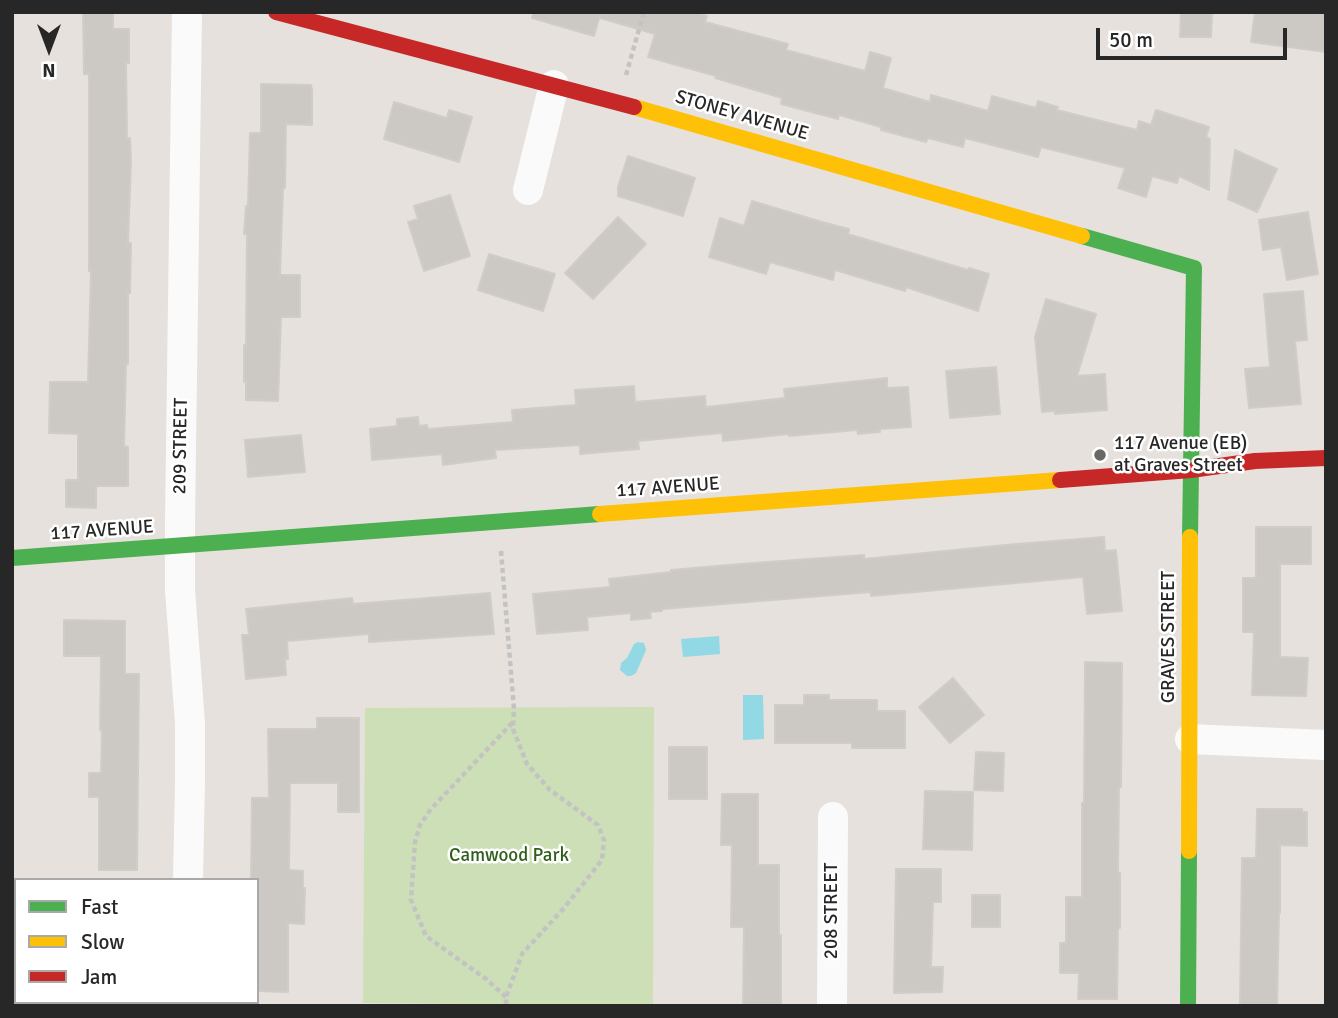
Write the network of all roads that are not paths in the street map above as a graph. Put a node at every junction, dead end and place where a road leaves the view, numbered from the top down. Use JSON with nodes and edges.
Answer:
{"nodes":[{"id":1,"x":187,"y":12,"type":"edge"},
{"id":2,"x":276,"y":12,"type":"edge"},
{"id":3,"x":554,"y":85,"type":"junction"},
{"id":4,"x":528,"y":190,"type":"dead end"},
{"id":5,"x":1194,"y":268,"type":"joint"},
{"id":6,"x":1326,"y":458,"type":"edge"},
{"id":7,"x":1191,"y":470,"type":"junction"},
{"id":8,"x":180,"y":547,"type":"junction"},
{"id":9,"x":12,"y":558,"type":"edge"},
{"id":10,"x":1190,"y":739,"type":"junction"},
{"id":11,"x":1326,"y":745,"type":"edge"},
{"id":12,"x":833,"y":817,"type":"dead end"},
{"id":13,"x":188,"y":878,"type":"edge"},
{"id":14,"x":832,"y":1006,"type":"edge"},
{"id":15,"x":1188,"y":1006,"type":"edge"}],
"edges":[{"from":1,"to":8,"type":"street","name":"209 STREET"},
{"from":2,"to":3,"type":"street","name":"STONEY AVENUE"},
{"from":3,"to":4,"type":"street"},
{"from":3,"to":5,"type":"street","name":"STONEY AVENUE"},
{"from":5,"to":7,"type":"street","name":"GRAVES STREET"},
{"from":6,"to":7,"type":"street","name":"117 AVENUE"},
{"from":7,"to":8,"type":"street","name":"117 AVENUE"},
{"from":7,"to":10,"type":"street","name":"GRAVES STREET"},
{"from":8,"to":9,"type":"street","name":"117 AVENUE"},
{"from":8,"to":13,"type":"street","name":"209 STREET"},
{"from":10,"to":11,"type":"street"},
{"from":10,"to":15,"type":"street","name":"GRAVES STREET"},
{"from":12,"to":14,"type":"street","name":"208 STREET"}]}
